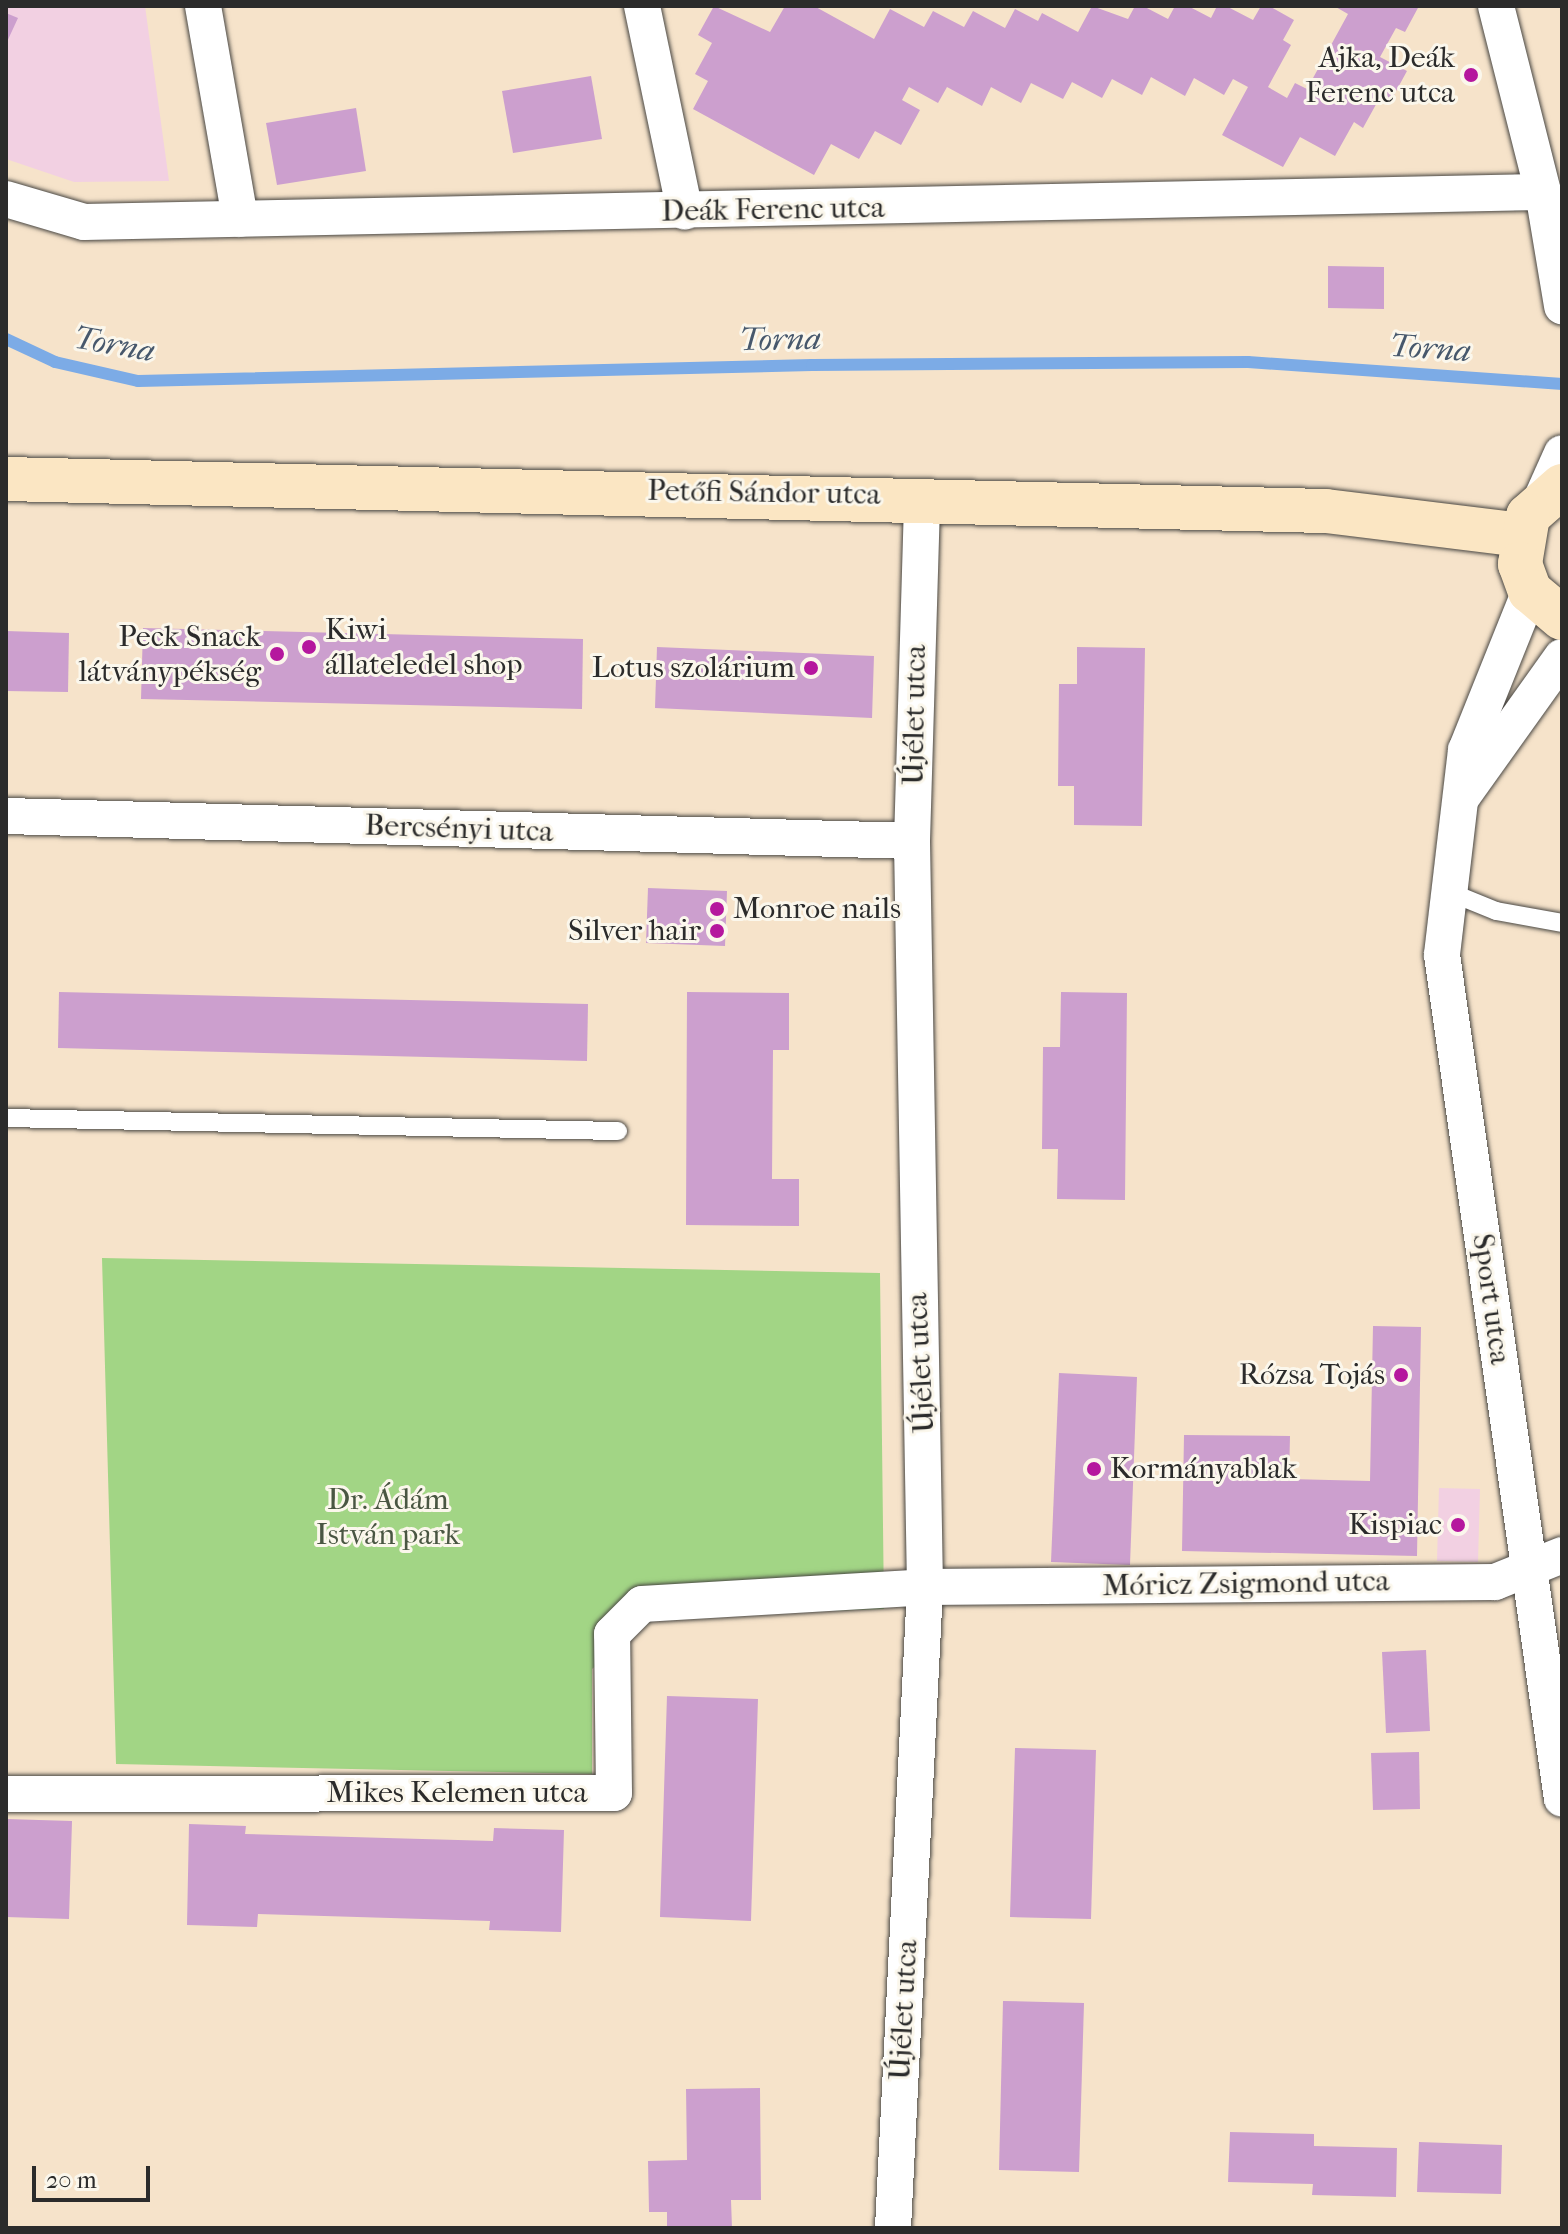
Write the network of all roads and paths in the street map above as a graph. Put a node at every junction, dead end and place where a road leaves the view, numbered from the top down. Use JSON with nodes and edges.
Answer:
{"nodes":[{"id":1,"x":203,"y":6,"type":"edge"},
{"id":2,"x":642,"y":6,"type":"edge"},
{"id":3,"x":1496,"y":6,"type":"edge"},
{"id":4,"x":1543,"y":192,"type":"junction"},
{"id":5,"x":6,"y":199,"type":"edge"},
{"id":6,"x":685,"y":212,"type":"junction"},
{"id":7,"x":240,"y":219,"type":"junction"},
{"id":8,"x":1562,"y":306,"type":"edge"},
{"id":9,"x":1562,"y":453,"type":"edge"},
{"id":10,"x":6,"y":479,"type":"edge"},
{"id":11,"x":922,"y":497,"type":"junction"},
{"id":12,"x":1541,"y":507,"type":"edge"},
{"id":13,"x":1546,"y":604,"type":"edge"},
{"id":14,"x":1562,"y":657,"type":"edge"},
{"id":15,"x":1461,"y":798,"type":"junction"},
{"id":16,"x":6,"y":816,"type":"edge"},
{"id":17,"x":912,"y":841,"type":"junction"},
{"id":18,"x":1447,"y":891,"type":"junction"},
{"id":19,"x":1562,"y":923,"type":"edge"},
{"id":20,"x":6,"y":1118,"type":"edge"},
{"id":21,"x":618,"y":1131,"type":"dead end"},
{"id":22,"x":1546,"y":1563,"type":"edge"},
{"id":23,"x":925,"y":1587,"type":"junction"},
{"id":24,"x":6,"y":1794,"type":"edge"},
{"id":25,"x":1562,"y":1799,"type":"edge"},
{"id":26,"x":893,"y":2228,"type":"edge"}],
"edges":[{"from":1,"to":7,"type":"street"},
{"from":2,"to":6,"type":"street"},
{"from":3,"to":4,"type":"street"},
{"from":4,"to":6,"type":"street","name":"Deák Ferenc utca"},
{"from":4,"to":8,"type":"street"},
{"from":5,"to":7,"type":"street","name":"Deák Ferenc utca"},
{"from":6,"to":7,"type":"street","name":"Deák Ferenc utca"},
{"from":9,"to":12,"type":"street"},
{"from":10,"to":11,"type":"main road","name":"Petőfi Sándor utca"},
{"from":11,"to":12,"type":"main road","name":"Petőfi Sándor utca"},
{"from":11,"to":17,"type":"street","name":"Újélet utca"},
{"from":12,"to":13,"type":"main road"},
{"from":13,"to":15,"type":"street","name":"Sport utca"},
{"from":14,"to":15,"type":"street","name":"Sport utca"},
{"from":15,"to":18,"type":"street","name":"Sport utca"},
{"from":16,"to":17,"type":"street","name":"Bercsényi utca"},
{"from":17,"to":23,"type":"street","name":"Újélet utca"},
{"from":18,"to":19,"type":"lane"},
{"from":18,"to":22,"type":"street","name":"Sport utca"},
{"from":20,"to":21,"type":"lane"},
{"from":22,"to":23,"type":"street","name":"Móricz Zsigmond utca"},
{"from":22,"to":25,"type":"street","name":"Sport utca"},
{"from":23,"to":24,"type":"street","name":"Mikes Kelemen utca"},
{"from":23,"to":26,"type":"street","name":"Újélet utca"}]}
